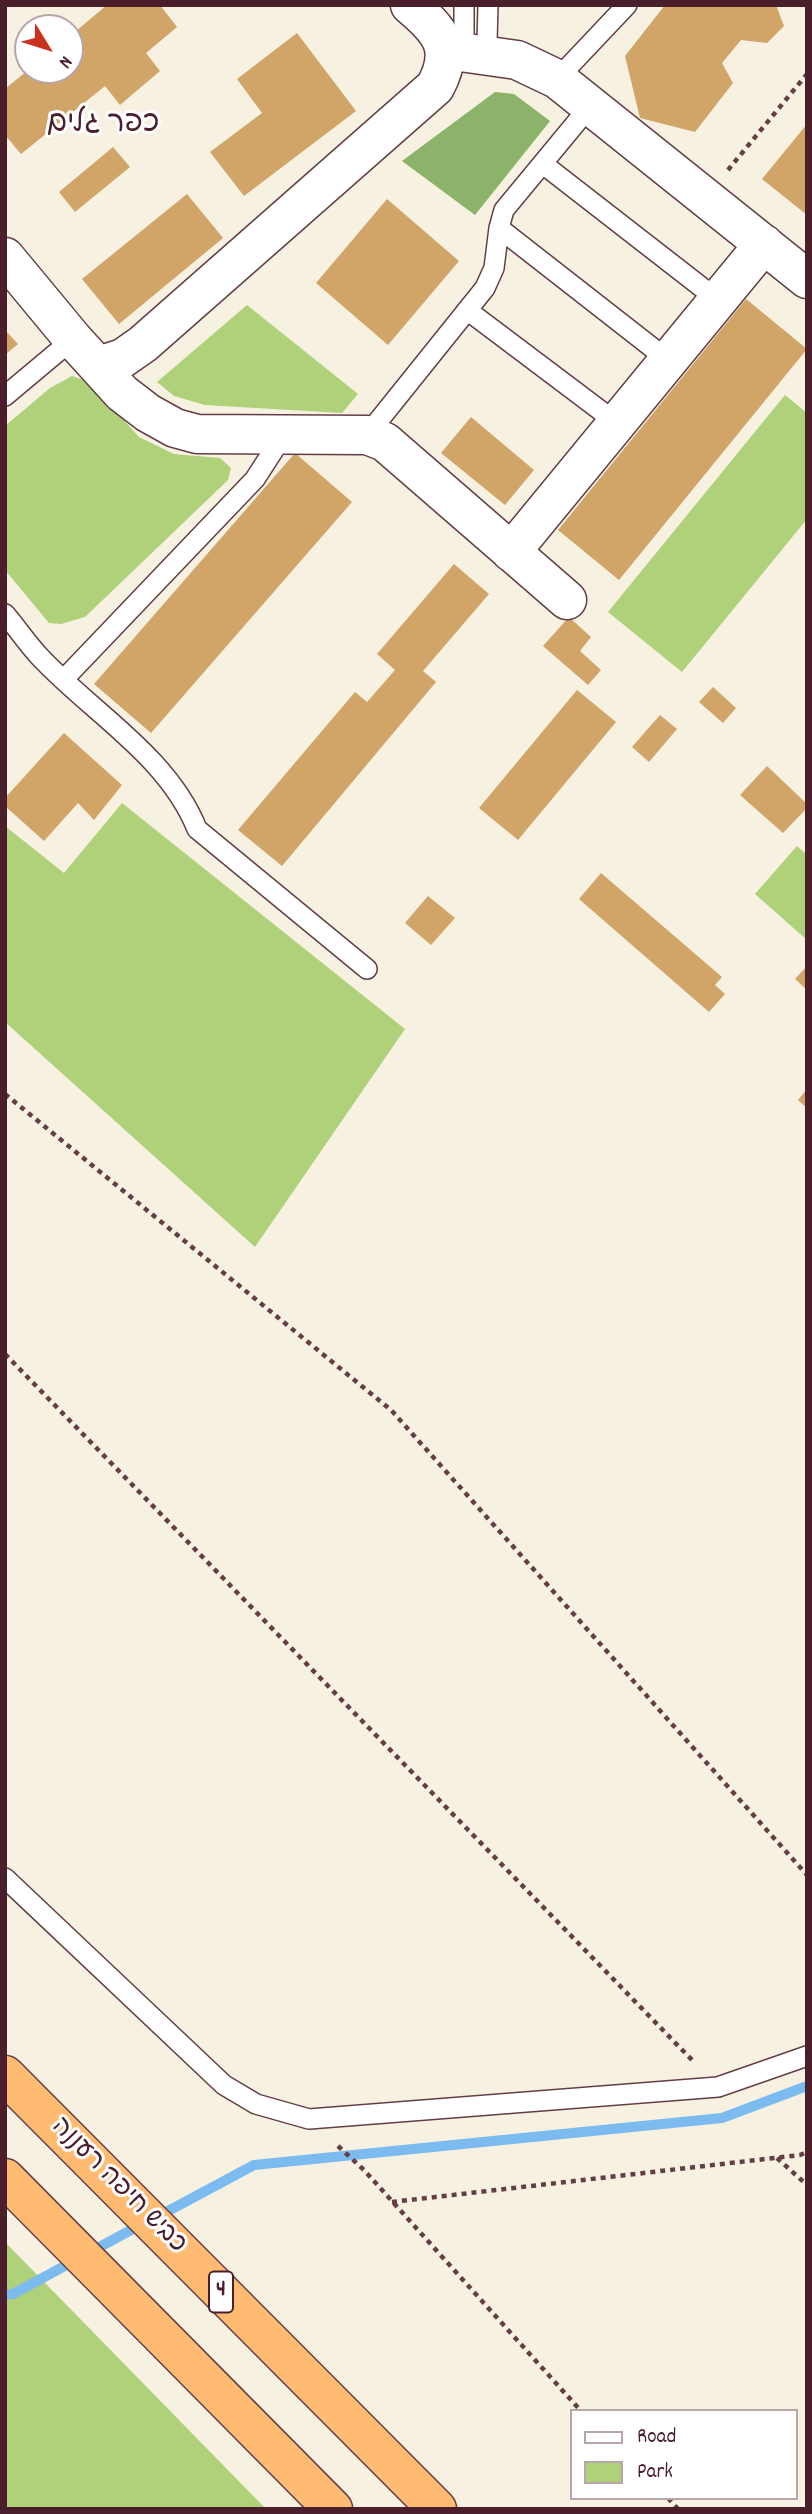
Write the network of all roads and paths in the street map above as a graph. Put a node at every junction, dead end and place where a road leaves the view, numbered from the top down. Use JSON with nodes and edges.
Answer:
{"nodes":[{"id":1,"x":464,"y":5,"type":"edge"},
{"id":2,"x":488,"y":5,"type":"edge"},
{"id":3,"x":627,"y":5,"type":"edge"},
{"id":4,"x":438,"y":27,"type":"edge"},
{"id":5,"x":807,"y":74,"type":"edge"},
{"id":6,"x":557,"y":79,"type":"junction"},
{"id":7,"x":590,"y":106,"type":"junction"},
{"id":8,"x":543,"y":164,"type":"junction"},
{"id":9,"x":705,"y":198,"type":"junction"},
{"id":10,"x":499,"y":228,"type":"junction"},
{"id":11,"x":764,"y":244,"type":"junction"},
{"id":12,"x":5,"y":257,"type":"edge"},
{"id":13,"x":807,"y":279,"type":"edge"},
{"id":14,"x":718,"y":300,"type":"junction"},
{"id":15,"x":467,"y":310,"type":"junction"},
{"id":16,"x":85,"y":352,"type":"junction"},
{"id":17,"x":668,"y":360,"type":"junction"},
{"id":18,"x":5,"y":396,"type":"edge"},
{"id":19,"x":617,"y":423,"type":"junction"},
{"id":20,"x":284,"y":434,"type":"junction"},
{"id":21,"x":367,"y":435,"type":"junction"},
{"id":22,"x":511,"y":551,"type":"junction"},
{"id":23,"x":567,"y":600,"type":"dead end"},
{"id":24,"x":5,"y":614,"type":"edge"},
{"id":25,"x":64,"y":680,"type":"junction"},
{"id":26,"x":367,"y":970,"type":"dead end"},
{"id":27,"x":5,"y":1094,"type":"edge"},
{"id":28,"x":5,"y":1354,"type":"edge"},
{"id":29,"x":807,"y":1875,"type":"edge"},
{"id":30,"x":5,"y":1878,"type":"edge"},
{"id":31,"x":807,"y":2056,"type":"edge"},
{"id":32,"x":5,"y":2075,"type":"edge"},
{"id":33,"x":719,"y":2087,"type":"junction"},
{"id":34,"x":309,"y":2119,"type":"junction"},
{"id":35,"x":807,"y":2152,"type":"edge"},
{"id":36,"x":778,"y":2158,"type":"junction"},
{"id":37,"x":5,"y":2178,"type":"edge"},
{"id":38,"x":807,"y":2185,"type":"edge"},
{"id":39,"x":392,"y":2202,"type":"junction"},
{"id":40,"x":579,"y":2409,"type":"edge"},
{"id":41,"x":333,"y":2509,"type":"edge"},
{"id":42,"x":437,"y":2509,"type":"edge"}],
"edges":[{"from":1,"to":4,"type":"lane"},
{"from":2,"to":4,"type":"lane"},
{"from":3,"to":6,"type":"lane"},
{"from":4,"to":6,"type":"street"},
{"from":4,"to":16,"type":"street"},
{"from":5,"to":9,"type":"path"},
{"from":6,"to":7,"type":"street"},
{"from":7,"to":8,"type":"lane"},
{"from":7,"to":9,"type":"street"},
{"from":8,"to":10,"type":"lane"},
{"from":8,"to":14,"type":"lane"},
{"from":9,"to":11,"type":"street"},
{"from":10,"to":15,"type":"lane"},
{"from":10,"to":17,"type":"lane"},
{"from":11,"to":13,"type":"street"},
{"from":11,"to":14,"type":"street"},
{"from":12,"to":16,"type":"street"},
{"from":14,"to":17,"type":"street"},
{"from":15,"to":19,"type":"lane"},
{"from":15,"to":21,"type":"lane"},
{"from":16,"to":18,"type":"lane"},
{"from":16,"to":20,"type":"street"},
{"from":17,"to":19,"type":"street"},
{"from":19,"to":22,"type":"street"},
{"from":20,"to":21,"type":"street"},
{"from":20,"to":25,"type":"lane"},
{"from":21,"to":22,"type":"street"},
{"from":22,"to":23,"type":"street"},
{"from":24,"to":25,"type":"lane"},
{"from":25,"to":26,"type":"lane"},
{"from":27,"to":29,"type":"path"},
{"from":28,"to":33,"type":"path"},
{"from":30,"to":34,"type":"lane"},
{"from":31,"to":33,"type":"lane"},
{"from":32,"to":42,"type":"highway","name":"כביש חיפה רעננה","number":"4"},
{"from":33,"to":34,"type":"lane"},
{"from":34,"to":39,"type":"path"},
{"from":35,"to":36,"type":"path"},
{"from":36,"to":38,"type":"path"},
{"from":36,"to":39,"type":"path"},
{"from":37,"to":41,"type":"highway"},
{"from":39,"to":40,"type":"path"}]}
